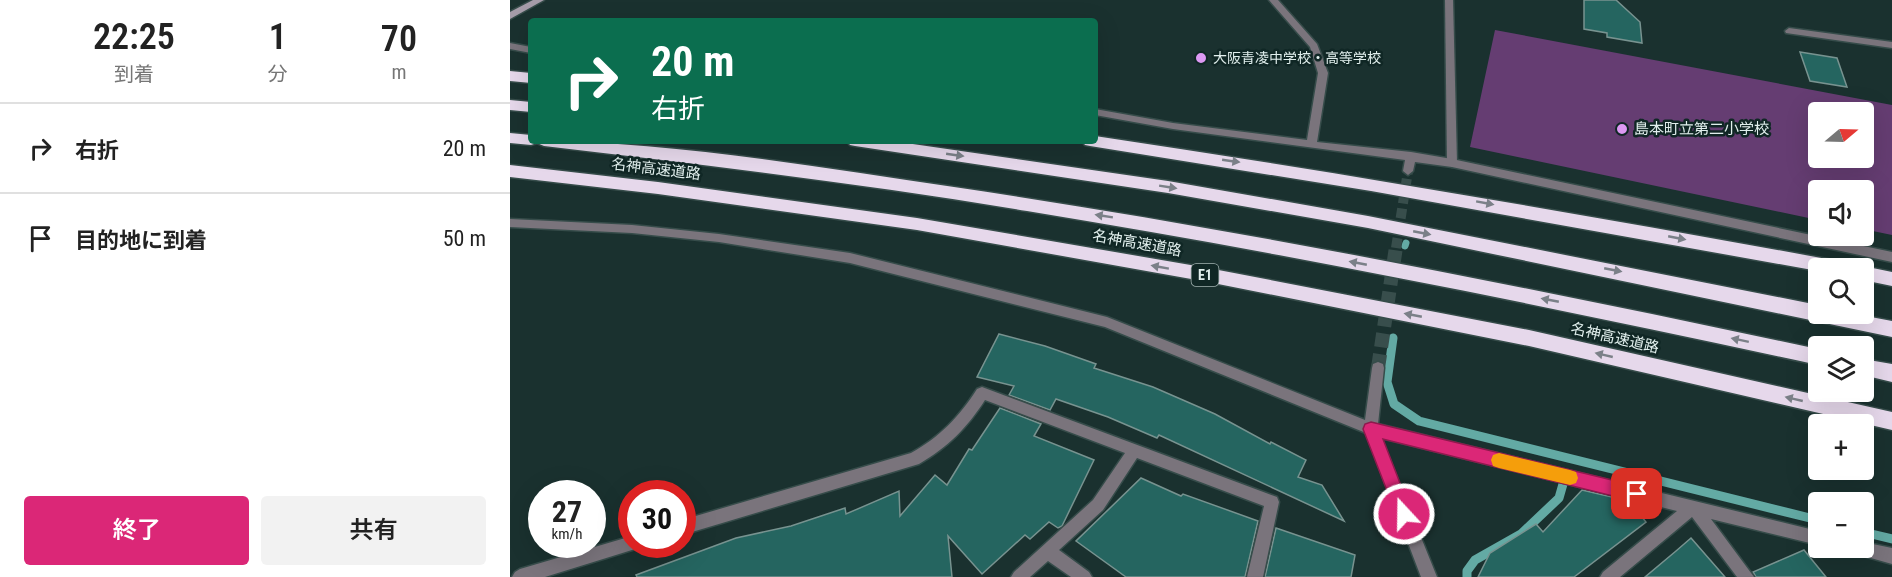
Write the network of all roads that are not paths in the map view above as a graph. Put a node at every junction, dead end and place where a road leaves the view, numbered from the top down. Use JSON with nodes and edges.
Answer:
{"nodes":[{"id":1,"x":540,"y":0,"type":"edge"},
{"id":2,"x":1273,"y":0,"type":"edge"},
{"id":3,"x":1449,"y":0,"type":"edge"},
{"id":4,"x":510,"y":16,"type":"edge"},
{"id":5,"x":1789,"y":31,"type":"dead end"},
{"id":6,"x":1892,"y":45,"type":"edge"},
{"id":7,"x":510,"y":46,"type":"edge"},
{"id":8,"x":528,"y":49,"type":"edge"},
{"id":9,"x":510,"y":76,"type":"edge"},
{"id":10,"x":528,"y":78,"type":"edge"},
{"id":11,"x":510,"y":105,"type":"edge"},
{"id":12,"x":528,"y":107,"type":"edge"},
{"id":13,"x":1098,"y":113,"type":"edge"},
{"id":14,"x":510,"y":138,"type":"edge"},
{"id":15,"x":528,"y":140,"type":"edge"},
{"id":16,"x":1098,"y":142,"type":"edge"},
{"id":17,"x":1312,"y":143,"type":"junction"},
{"id":18,"x":572,"y":144,"type":"edge"},
{"id":19,"x":875,"y":144,"type":"edge"},
{"id":20,"x":1411,"y":156,"type":"junction"},
{"id":21,"x":1452,"y":163,"type":"junction"},
{"id":22,"x":510,"y":171,"type":"edge"},
{"id":23,"x":1408,"y":171,"type":"tunnel mouth"},
{"id":24,"x":510,"y":223,"type":"edge"},
{"id":25,"x":1892,"y":257,"type":"edge"},
{"id":26,"x":1808,"y":262,"type":"edge"},
{"id":27,"x":1874,"y":275,"type":"edge"},
{"id":28,"x":1892,"y":279,"type":"edge"},
{"id":29,"x":1808,"y":311,"type":"edge"},
{"id":30,"x":1869,"y":324,"type":"edge"},
{"id":31,"x":1892,"y":329,"type":"edge"},
{"id":32,"x":1808,"y":355,"type":"edge"},
{"id":33,"x":1378,"y":368,"type":"tunnel mouth"},
{"id":34,"x":1874,"y":370,"type":"edge"},
{"id":35,"x":1892,"y":374,"type":"edge"},
{"id":36,"x":1892,"y":421,"type":"edge"},
{"id":37,"x":1371,"y":429,"type":"junction"},
{"id":38,"x":1134,"y":451,"type":"junction"},
{"id":39,"x":1693,"y":507,"type":"junction"},
{"id":40,"x":696,"y":524,"type":"edge"},
{"id":41,"x":1808,"y":536,"type":"edge"},
{"id":42,"x":618,"y":547,"type":"edge"},
{"id":43,"x":1049,"y":552,"type":"junction"},
{"id":44,"x":1874,"y":552,"type":"edge"},
{"id":45,"x":1892,"y":556,"type":"edge"},
{"id":46,"x":520,"y":577,"type":"edge"},
{"id":47,"x":1019,"y":577,"type":"edge"},
{"id":48,"x":1084,"y":577,"type":"edge"},
{"id":49,"x":1255,"y":577,"type":"edge"},
{"id":50,"x":1429,"y":577,"type":"edge"},
{"id":51,"x":1608,"y":577,"type":"edge"},
{"id":52,"x":1746,"y":577,"type":"edge"}],
"edges":[{"from":1,"to":4,"type":"street"},
{"from":2,"to":17,"type":"street"},
{"from":3,"to":21,"type":"street"},
{"from":5,"to":6,"type":"street"},
{"from":7,"to":8,"type":"street"},
{"from":9,"to":10,"type":"highway"},
{"from":11,"to":12,"type":"highway"},
{"from":13,"to":17,"type":"street"},
{"from":14,"to":15,"type":"highway"},
{"from":16,"to":26,"type":"highway","one_way":true},
{"from":17,"to":20,"type":"street"},
{"from":32,"to":18,"type":"highway","name":"名神高速道路","one_way":true},
{"from":19,"to":29,"type":"highway","one_way":true},
{"from":20,"to":21,"type":"street"},
{"from":20,"to":23,"type":"street"},
{"from":21,"to":25,"type":"street"},
{"from":36,"to":22,"type":"highway","name":"名神高速道路","number":"E1","one_way":true},
{"from":24,"to":37,"type":"street"},
{"from":27,"to":28,"type":"highway"},
{"from":30,"to":31,"type":"highway"},
{"from":33,"to":37,"type":"street"},
{"from":34,"to":35,"type":"highway"},
{"from":37,"to":39,"type":"street"},
{"from":37,"to":50,"type":"street"},
{"from":38,"to":40,"type":"street"},
{"from":38,"to":43,"type":"street"},
{"from":38,"to":49,"type":"street"},
{"from":39,"to":41,"type":"street"},
{"from":39,"to":51,"type":"street"},
{"from":39,"to":52,"type":"street"},
{"from":42,"to":46,"type":"street"},
{"from":43,"to":47,"type":"street"},
{"from":43,"to":48,"type":"street"},
{"from":44,"to":45,"type":"street"}]}
